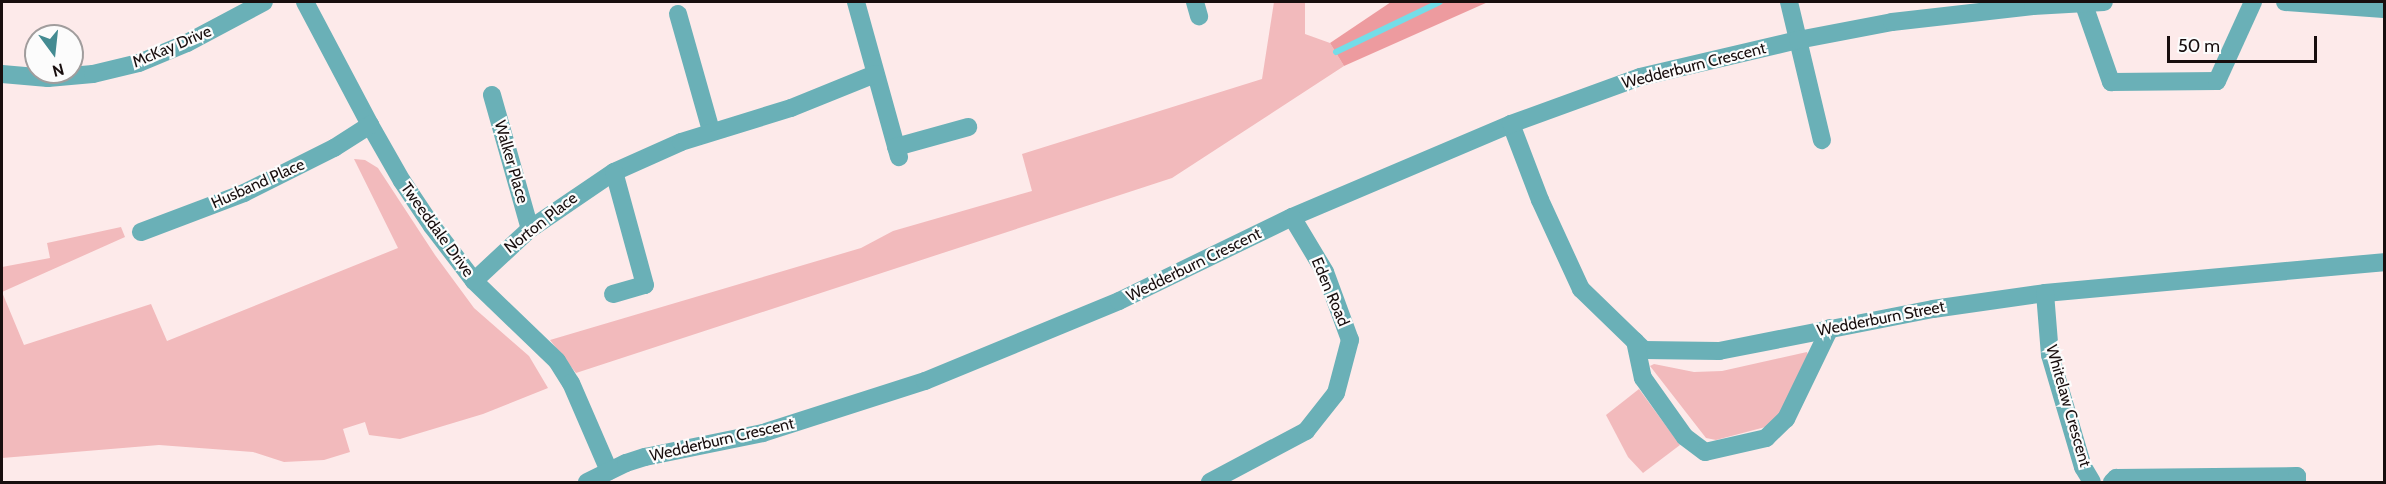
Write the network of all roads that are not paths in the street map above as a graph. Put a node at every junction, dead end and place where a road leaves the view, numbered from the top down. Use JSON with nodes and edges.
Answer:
{"nodes":[{"id":1,"x":264,"y":2,"type":"edge"},
{"id":2,"x":305,"y":2,"type":"edge"},
{"id":3,"x":855,"y":2,"type":"edge"},
{"id":4,"x":1789,"y":2,"type":"edge"},
{"id":5,"x":2083,"y":2,"type":"edge"},
{"id":6,"x":2104,"y":2,"type":"edge"},
{"id":7,"x":2253,"y":2,"type":"edge"},
{"id":8,"x":2285,"y":2,"type":"edge"},
{"id":9,"x":2385,"y":9,"type":"edge"},
{"id":10,"x":678,"y":14,"type":"dead end"},
{"id":11,"x":1797,"y":40,"type":"junction"},
{"id":12,"x":2,"y":74,"type":"edge"},
{"id":13,"x":875,"y":74,"type":"junction"},
{"id":14,"x":492,"y":95,"type":"dead end"},
{"id":15,"x":1511,"y":124,"type":"junction"},
{"id":16,"x":370,"y":125,"type":"junction"},
{"id":17,"x":968,"y":127,"type":"dead end"},
{"id":18,"x":711,"y":131,"type":"junction"},
{"id":19,"x":1822,"y":140,"type":"dead end"},
{"id":20,"x":614,"y":172,"type":"junction"},
{"id":21,"x":1292,"y":217,"type":"junction"},
{"id":22,"x":530,"y":229,"type":"junction"},
{"id":23,"x":141,"y":232,"type":"dead end"},
{"id":24,"x":2385,"y":262,"type":"edge"},
{"id":25,"x":474,"y":281,"type":"junction"},
{"id":26,"x":2044,"y":293,"type":"junction"},
{"id":27,"x":613,"y":294,"type":"dead end"},
{"id":28,"x":1830,"y":328,"type":"junction"},
{"id":29,"x":1635,"y":341,"type":"junction"},
{"id":30,"x":609,"y":471,"type":"junction"},
{"id":31,"x":1234,"y":478,"type":"edge"},
{"id":32,"x":587,"y":483,"type":"edge"},
{"id":33,"x":1210,"y":483,"type":"edge"},
{"id":34,"x":2092,"y":483,"type":"edge"},
{"id":35,"x":2112,"y":483,"type":"edge"},
{"id":36,"x":2297,"y":483,"type":"edge"}],
"edges":[{"from":1,"to":12,"type":"street","name":"McKay Drive"},
{"from":2,"to":16,"type":"street","name":"Tweeddale Drive"},
{"from":3,"to":13,"type":"street"},
{"from":4,"to":11,"type":"street"},
{"from":5,"to":6,"type":"street","name":"Wedderburn Crescent"},
{"from":5,"to":7,"type":"street"},
{"from":5,"to":11,"type":"street","name":"Wedderburn Crescent"},
{"from":8,"to":9,"type":"street"},
{"from":10,"to":18,"type":"street"},
{"from":11,"to":15,"type":"street","name":"Wedderburn Crescent"},
{"from":11,"to":19,"type":"street"},
{"from":13,"to":17,"type":"street"},
{"from":13,"to":18,"type":"street","name":"Norton Place"},
{"from":14,"to":22,"type":"street","name":"Walker Place"},
{"from":15,"to":21,"type":"street","name":"Wedderburn Crescent"},
{"from":15,"to":29,"type":"street","name":"Wedderburn Street"},
{"from":16,"to":23,"type":"street","name":"Husband Place"},
{"from":16,"to":25,"type":"street","name":"Tweeddale Drive"},
{"from":18,"to":20,"type":"street","name":"Norton Place"},
{"from":20,"to":22,"type":"street","name":"Norton Place"},
{"from":20,"to":27,"type":"street"},
{"from":21,"to":30,"type":"street","name":"Wedderburn Crescent"},
{"from":21,"to":31,"type":"street","name":"Eden Road"},
{"from":22,"to":25,"type":"street","name":"Norton Place"},
{"from":24,"to":26,"type":"street","name":"Wedderburn Street"},
{"from":25,"to":30,"type":"street","name":"Tweeddale Drive"},
{"from":26,"to":28,"type":"street","name":"Wedderburn Street"},
{"from":26,"to":34,"type":"street","name":"Whitelaw Crescent"},
{"from":28,"to":29,"type":"street","name":"Wedderburn Street"},
{"from":28,"to":29,"type":"street"},
{"from":30,"to":32,"type":"street","name":"Wedderburn Crescent"},
{"from":31,"to":33,"type":"street","name":"Eden Road"},
{"from":35,"to":36,"type":"street"}]}
